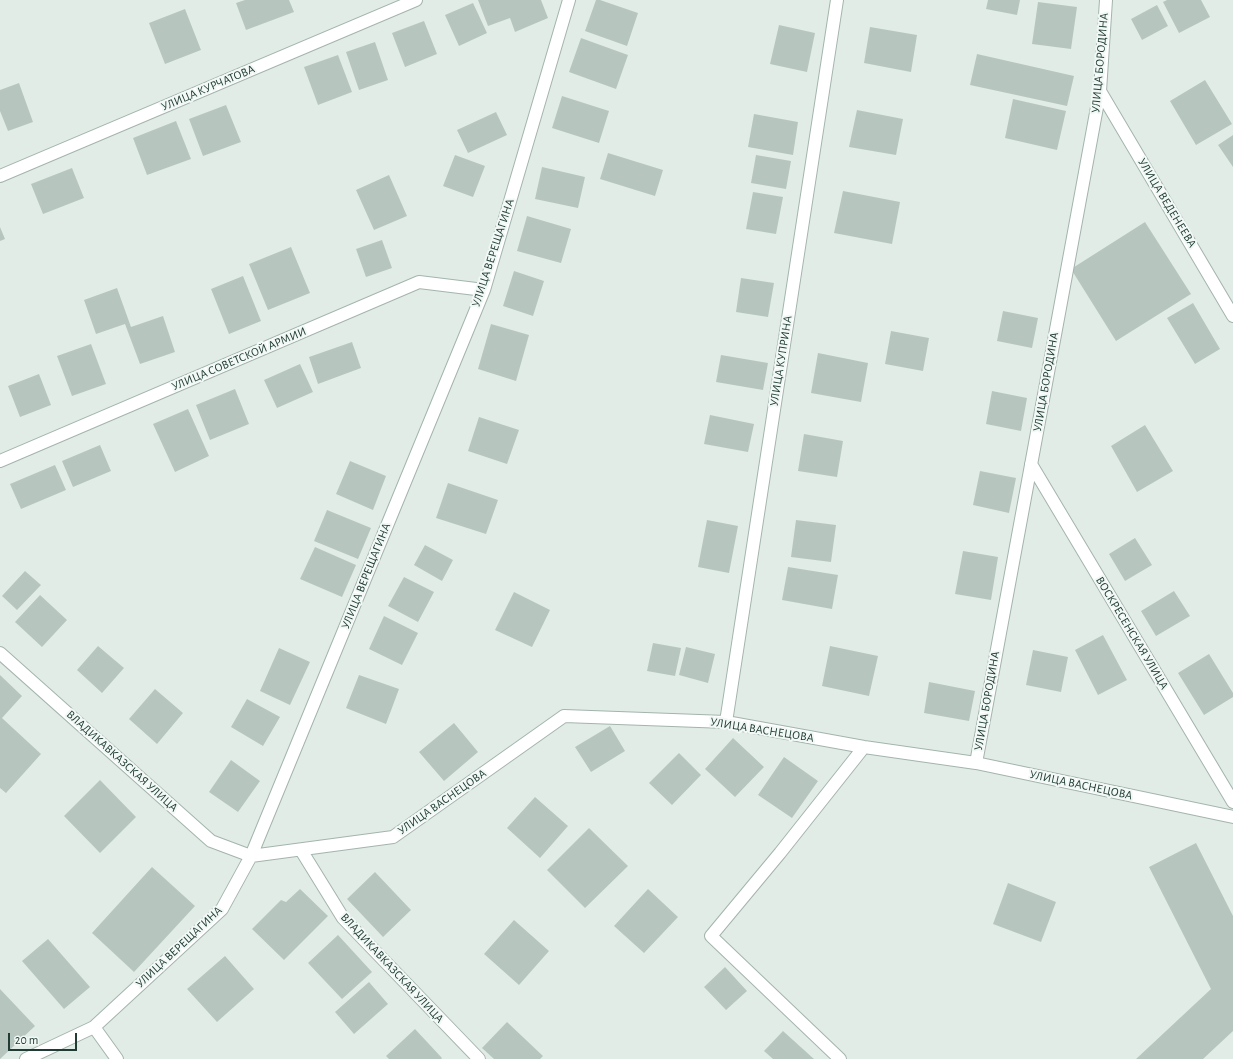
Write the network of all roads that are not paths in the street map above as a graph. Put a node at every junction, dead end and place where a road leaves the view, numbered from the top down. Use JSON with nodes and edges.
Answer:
{"nodes":[{"id":1,"x":416,"y":0,"type":"edge"},
{"id":2,"x":569,"y":0,"type":"edge"},
{"id":3,"x":837,"y":0,"type":"edge"},
{"id":4,"x":1106,"y":0,"type":"edge"},
{"id":5,"x":1100,"y":91,"type":"junction"},
{"id":6,"x":0,"y":176,"type":"edge"},
{"id":7,"x":484,"y":290,"type":"junction"},
{"id":8,"x":1233,"y":316,"type":"edge"},
{"id":9,"x":0,"y":461,"type":"edge"},
{"id":10,"x":1031,"y":464,"type":"junction"},
{"id":11,"x":0,"y":653,"type":"edge"},
{"id":12,"x":726,"y":722,"type":"junction"},
{"id":13,"x":864,"y":747,"type":"junction"},
{"id":14,"x":976,"y":763,"type":"junction"},
{"id":15,"x":1233,"y":802,"type":"edge"},
{"id":16,"x":1233,"y":818,"type":"edge"},
{"id":17,"x":301,"y":850,"type":"junction"},
{"id":18,"x":252,"y":856,"type":"junction"},
{"id":19,"x":94,"y":1027,"type":"junction"},
{"id":20,"x":26,"y":1059,"type":"edge"},
{"id":21,"x":117,"y":1059,"type":"edge"},
{"id":22,"x":479,"y":1059,"type":"edge"},
{"id":23,"x":840,"y":1059,"type":"edge"}],
"edges":[{"from":1,"to":6,"type":"street","name":"УЛИЦА КУРЧАТОВА"},
{"from":2,"to":7,"type":"street","name":"УЛИЦА ВЕРЕЩАГИНА"},
{"from":3,"to":12,"type":"street","name":"УЛИЦА КУПРИНА"},
{"from":4,"to":5,"type":"street","name":"УЛИЦА БОРОДИНА"},
{"from":5,"to":8,"type":"street","name":"УЛИЦА ВЕДЕНЕЕВА"},
{"from":5,"to":10,"type":"street","name":"УЛИЦА БОРОДИНА"},
{"from":7,"to":9,"type":"street","name":"УЛИЦА СОВЕТСКОЙ АРМИИ"},
{"from":7,"to":18,"type":"street","name":"УЛИЦА ВЕРЕЩАГИНА"},
{"from":10,"to":14,"type":"street","name":"УЛИЦА БОРОДИНА"},
{"from":10,"to":15,"type":"street","name":"ВОСКРЕСЕНСКАЯ УЛИЦА"},
{"from":11,"to":18,"type":"street","name":"ВЛАДИКАВКАЗСКАЯ УЛИЦА"},
{"from":12,"to":13,"type":"street","name":"УЛИЦА ВАСНЕЦОВА"},
{"from":12,"to":17,"type":"street","name":"УЛИЦА ВАСНЕЦОВА"},
{"from":13,"to":14,"type":"street","name":"УЛИЦА ВАСНЕЦОВА"},
{"from":13,"to":23,"type":"street"},
{"from":14,"to":16,"type":"street","name":"УЛИЦА ВАСНЕЦОВА"},
{"from":17,"to":18,"type":"street","name":"УЛИЦА ВАСНЕЦОВА"},
{"from":17,"to":22,"type":"street","name":"ВЛАДИКАВКАЗСКАЯ УЛИЦА"},
{"from":18,"to":19,"type":"street","name":"УЛИЦА ВЕРЕЩАГИНА"},
{"from":19,"to":20,"type":"street","name":"УЛИЦА ВЕРЕЩАГИНА"},
{"from":19,"to":21,"type":"street"}]}
